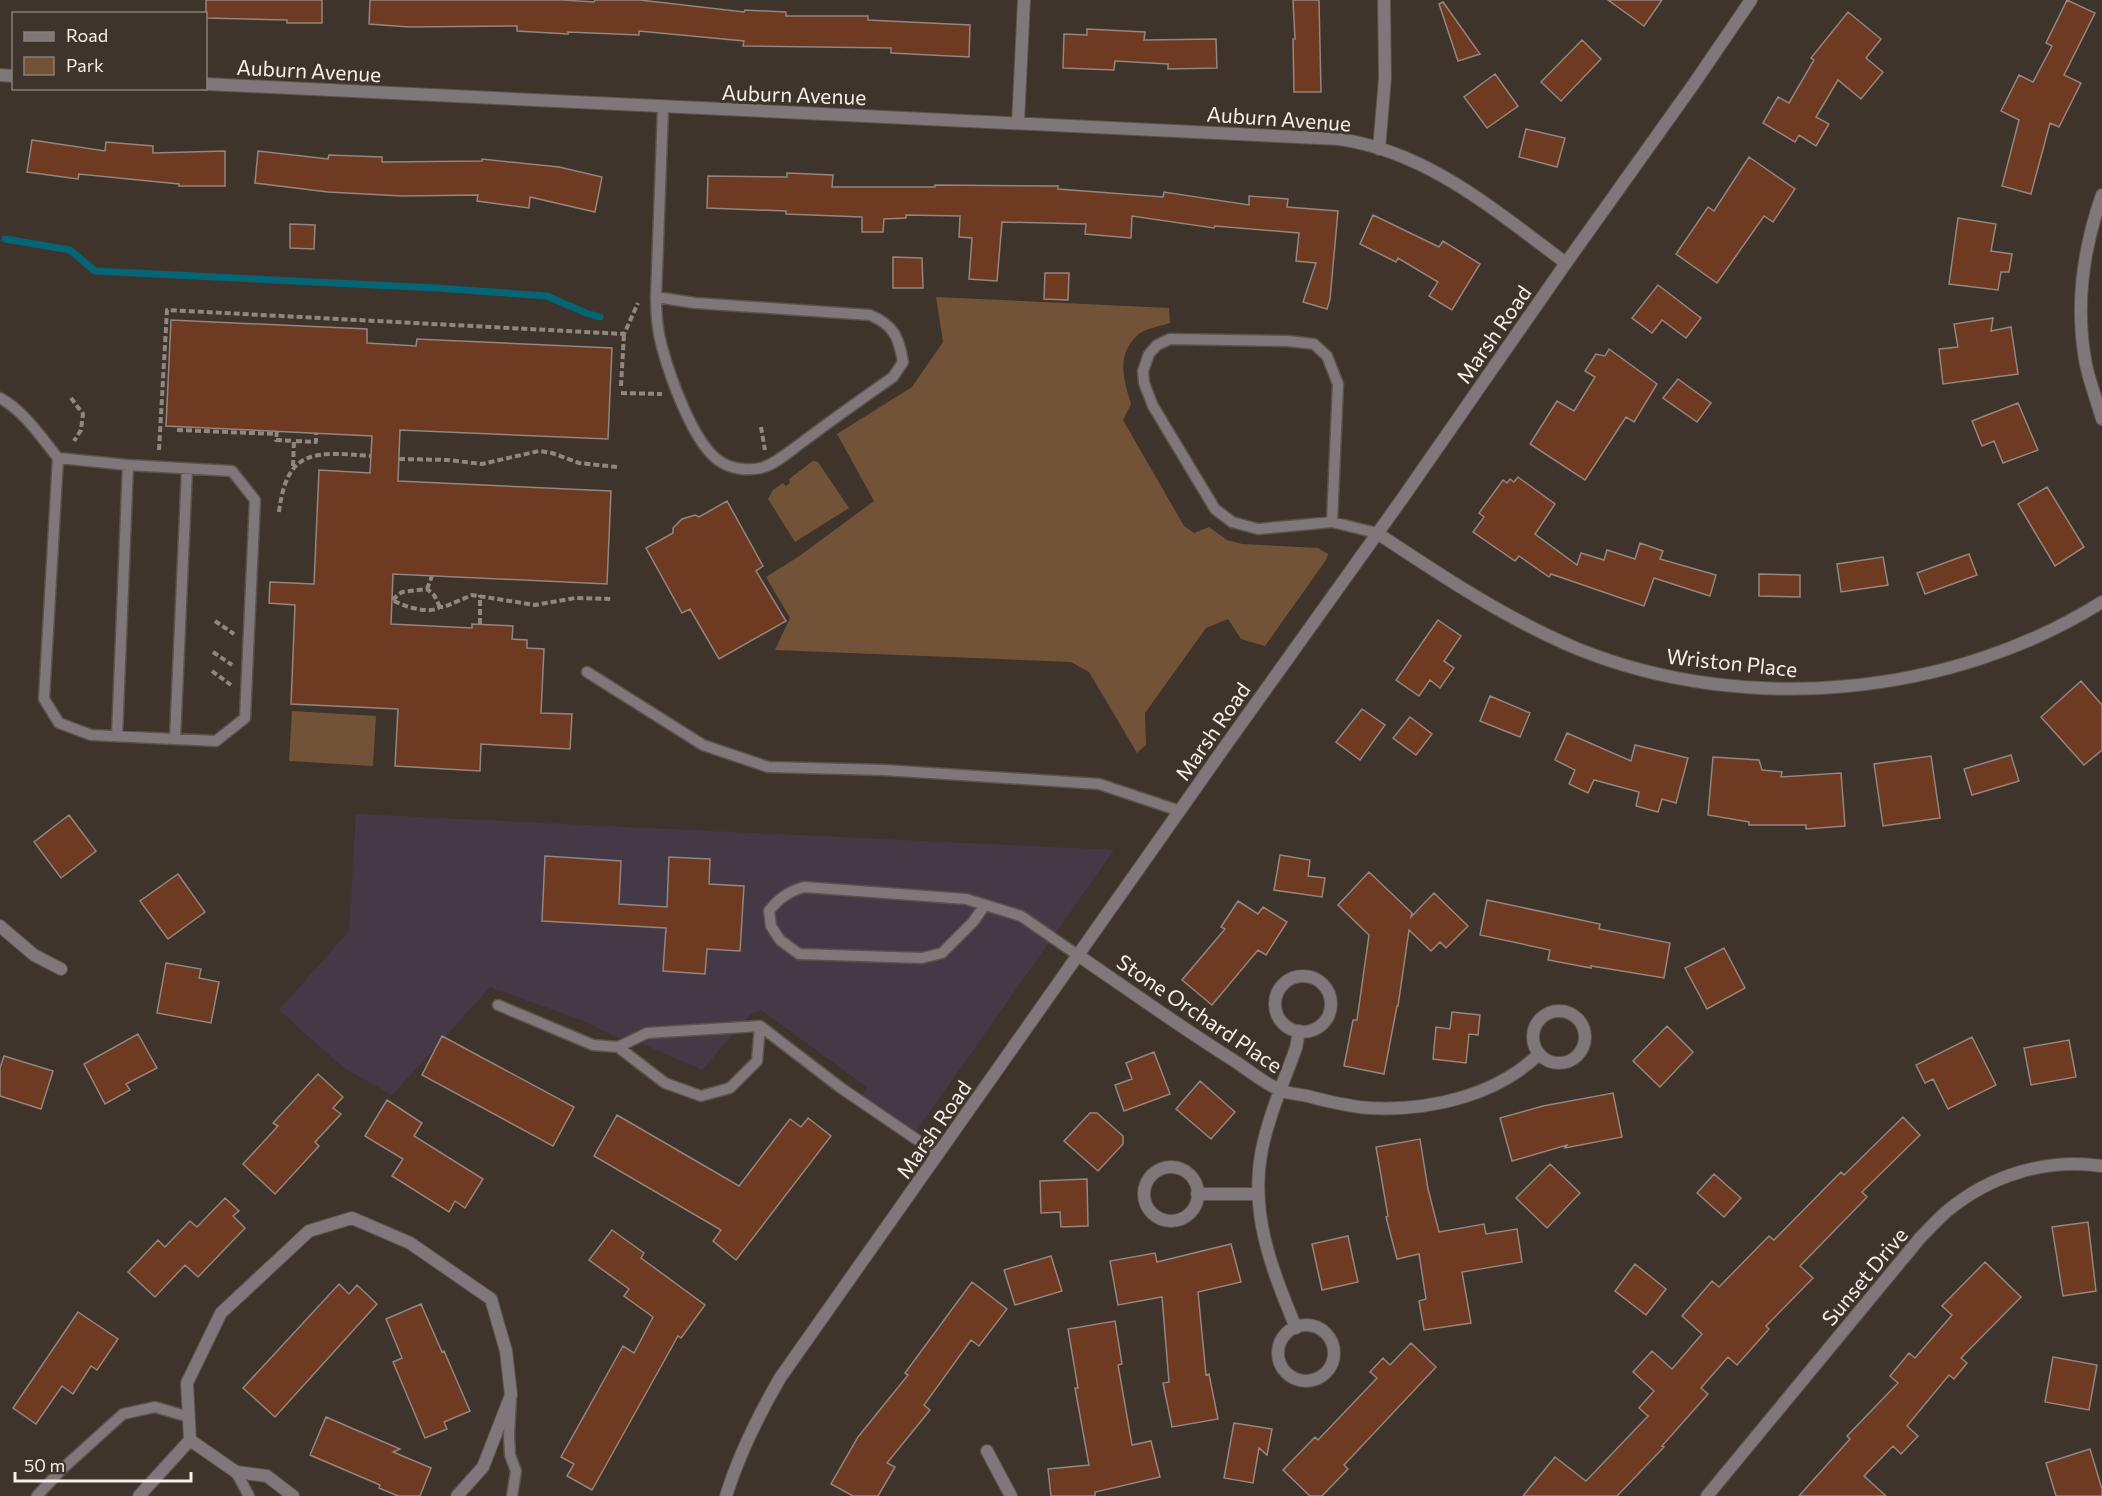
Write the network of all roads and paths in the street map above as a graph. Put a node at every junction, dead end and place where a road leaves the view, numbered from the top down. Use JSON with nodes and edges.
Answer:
{"nodes":[{"id":1,"x":1024,"y":0,"type":"edge"},
{"id":2,"x":1384,"y":0,"type":"edge"},
{"id":3,"x":1750,"y":0,"type":"edge"},
{"id":4,"x":207,"y":84,"type":"edge"},
{"id":5,"x":663,"y":108,"type":"junction"},
{"id":6,"x":1018,"y":123,"type":"junction"},
{"id":7,"x":1379,"y":149,"type":"junction"},
{"id":8,"x":2102,"y":195,"type":"edge"},
{"id":9,"x":1566,"y":263,"type":"junction"},
{"id":10,"x":641,"y":297,"type":"dead end"},
{"id":11,"x":656,"y":297,"type":"junction"},
{"id":12,"x":624,"y":334,"type":"junction"},
{"id":13,"x":621,"y":386,"type":"dead end"},
{"id":14,"x":621,"y":393,"type":"dead end"},
{"id":15,"x":669,"y":395,"type":"dead end"},
{"id":16,"x":0,"y":398,"type":"edge"},
{"id":17,"x":71,"y":399,"type":"dead end"},
{"id":18,"x":2102,"y":419,"type":"edge"},
{"id":19,"x":177,"y":430,"type":"dead end"},
{"id":20,"x":316,"y":433,"type":"dead end"},
{"id":21,"x":74,"y":441,"type":"dead end"},
{"id":22,"x":294,"y":441,"type":"junction"},
{"id":23,"x":159,"y":451,"type":"dead end"},
{"id":24,"x":371,"y":456,"type":"dead end"},
{"id":25,"x":58,"y":458,"type":"junction"},
{"id":26,"x":399,"y":459,"type":"dead end"},
{"id":27,"x":128,"y":465,"type":"junction"},
{"id":28,"x":293,"y":467,"type":"junction"},
{"id":29,"x":616,"y":467,"type":"dead end"},
{"id":30,"x":187,"y":469,"type":"junction"},
{"id":31,"x":279,"y":512,"type":"dead end"},
{"id":32,"x":1332,"y":522,"type":"junction"},
{"id":33,"x":1377,"y":533,"type":"junction"},
{"id":34,"x":432,"y":576,"type":"dead end"},
{"id":35,"x":427,"y":589,"type":"junction"},
{"id":36,"x":480,"y":595,"type":"junction"},
{"id":37,"x":611,"y":599,"type":"dead end"},
{"id":38,"x":2102,"y":602,"type":"edge"},
{"id":39,"x":440,"y":607,"type":"junction"},
{"id":40,"x":480,"y":624,"type":"dead end"},
{"id":41,"x":587,"y":672,"type":"dead end"},
{"id":42,"x":117,"y":736,"type":"junction"},
{"id":43,"x":175,"y":739,"type":"junction"},
{"id":44,"x":1180,"y":811,"type":"junction"},
{"id":45,"x":985,"y":905,"type":"junction"},
{"id":46,"x":0,"y":926,"type":"edge"},
{"id":47,"x":1079,"y":956,"type":"junction"},
{"id":48,"x":61,"y":969,"type":"dead end"},
{"id":49,"x":498,"y":1005,"type":"dead end"},
{"id":50,"x":760,"y":1026,"type":"junction"},
{"id":51,"x":1299,"y":1031,"type":"junction"},
{"id":52,"x":618,"y":1047,"type":"junction"},
{"id":53,"x":1539,"y":1054,"type":"junction"},
{"id":54,"x":1281,"y":1090,"type":"junction"},
{"id":55,"x":938,"y":1154,"type":"junction"},
{"id":56,"x":2102,"y":1166,"type":"edge"},
{"id":57,"x":1197,"y":1194,"type":"junction"},
{"id":58,"x":1258,"y":1194,"type":"junction"},
{"id":59,"x":1296,"y":1328,"type":"junction"},
{"id":60,"x":511,"y":1395,"type":"junction"},
{"id":61,"x":189,"y":1417,"type":"junction"},
{"id":62,"x":190,"y":1440,"type":"junction"},
{"id":63,"x":987,"y":1452,"type":"dead end"},
{"id":64,"x":236,"y":1472,"type":"junction"},
{"id":65,"x":37,"y":1496,"type":"edge"},
{"id":66,"x":139,"y":1496,"type":"edge"},
{"id":67,"x":249,"y":1496,"type":"edge"},
{"id":68,"x":293,"y":1496,"type":"edge"},
{"id":69,"x":457,"y":1496,"type":"edge"},
{"id":70,"x":513,"y":1496,"type":"edge"},
{"id":71,"x":726,"y":1496,"type":"edge"},
{"id":72,"x":1011,"y":1496,"type":"edge"},
{"id":73,"x":1707,"y":1496,"type":"edge"}],
"edges":[{"from":1,"to":6,"type":"street"},
{"from":2,"to":7,"type":"street"},
{"from":3,"to":9,"type":"street","name":"Marsh Road"},
{"from":4,"to":5,"type":"street","name":"Auburn Avenue"},
{"from":5,"to":6,"type":"street","name":"Auburn Avenue"},
{"from":5,"to":11,"type":"lane"},
{"from":6,"to":7,"type":"street","name":"Auburn Avenue"},
{"from":7,"to":9,"type":"street","name":"Auburn Avenue"},
{"from":8,"to":18,"type":"street"},
{"from":9,"to":33,"type":"street","name":"Marsh Road"},
{"from":10,"to":12,"type":"path"},
{"from":11,"to":11,"type":"lane"},
{"from":12,"to":13,"type":"path"},
{"from":12,"to":23,"type":"path"},
{"from":14,"to":15,"type":"path"},
{"from":16,"to":25,"type":"lane"},
{"from":17,"to":21,"type":"path"},
{"from":19,"to":22,"type":"path"},
{"from":20,"to":22,"type":"path"},
{"from":22,"to":28,"type":"path"},
{"from":24,"to":28,"type":"path"},
{"from":25,"to":27,"type":"lane"},
{"from":25,"to":42,"type":"lane"},
{"from":26,"to":29,"type":"path"},
{"from":27,"to":30,"type":"lane"},
{"from":27,"to":42,"type":"lane"},
{"from":28,"to":31,"type":"path"},
{"from":30,"to":43,"type":"lane"},
{"from":30,"to":43,"type":"lane"},
{"from":32,"to":32,"type":"lane"},
{"from":32,"to":33,"type":"lane"},
{"from":33,"to":38,"type":"street","name":"Wriston Place"},
{"from":33,"to":44,"type":"street","name":"Marsh Road"},
{"from":34,"to":35,"type":"path"},
{"from":35,"to":39,"type":"path"},
{"from":35,"to":39,"type":"path"},
{"from":36,"to":37,"type":"path"},
{"from":36,"to":39,"type":"path"},
{"from":36,"to":40,"type":"path"},
{"from":41,"to":44,"type":"lane"},
{"from":42,"to":43,"type":"lane"},
{"from":44,"to":47,"type":"street","name":"Marsh Road"},
{"from":45,"to":45,"type":"lane"},
{"from":45,"to":47,"type":"lane"},
{"from":46,"to":48,"type":"street"},
{"from":47,"to":54,"type":"street","name":"Stone Orchard Place"},
{"from":47,"to":55,"type":"street","name":"Marsh Road"},
{"from":49,"to":52,"type":"lane"},
{"from":50,"to":52,"type":"lane"},
{"from":50,"to":52,"type":"lane"},
{"from":50,"to":55,"type":"lane"},
{"from":51,"to":51,"type":"street"},
{"from":51,"to":54,"type":"street"},
{"from":53,"to":53,"type":"street"},
{"from":53,"to":54,"type":"street","name":"Stone Orchard Place"},
{"from":54,"to":58,"type":"street"},
{"from":55,"to":71,"type":"street","name":"Marsh Road"},
{"from":56,"to":73,"type":"street","name":"Sunset Drive"},
{"from":57,"to":57,"type":"street"},
{"from":57,"to":58,"type":"street"},
{"from":58,"to":59,"type":"street"},
{"from":59,"to":59,"type":"street"},
{"from":60,"to":61,"type":"street"},
{"from":60,"to":69,"type":"street"},
{"from":60,"to":70,"type":"lane"},
{"from":61,"to":62,"type":"street"},
{"from":61,"to":65,"type":"lane"},
{"from":62,"to":64,"type":"street"},
{"from":62,"to":66,"type":"street"},
{"from":63,"to":72,"type":"street"},
{"from":64,"to":67,"type":"lane"},
{"from":64,"to":68,"type":"street"}]}
